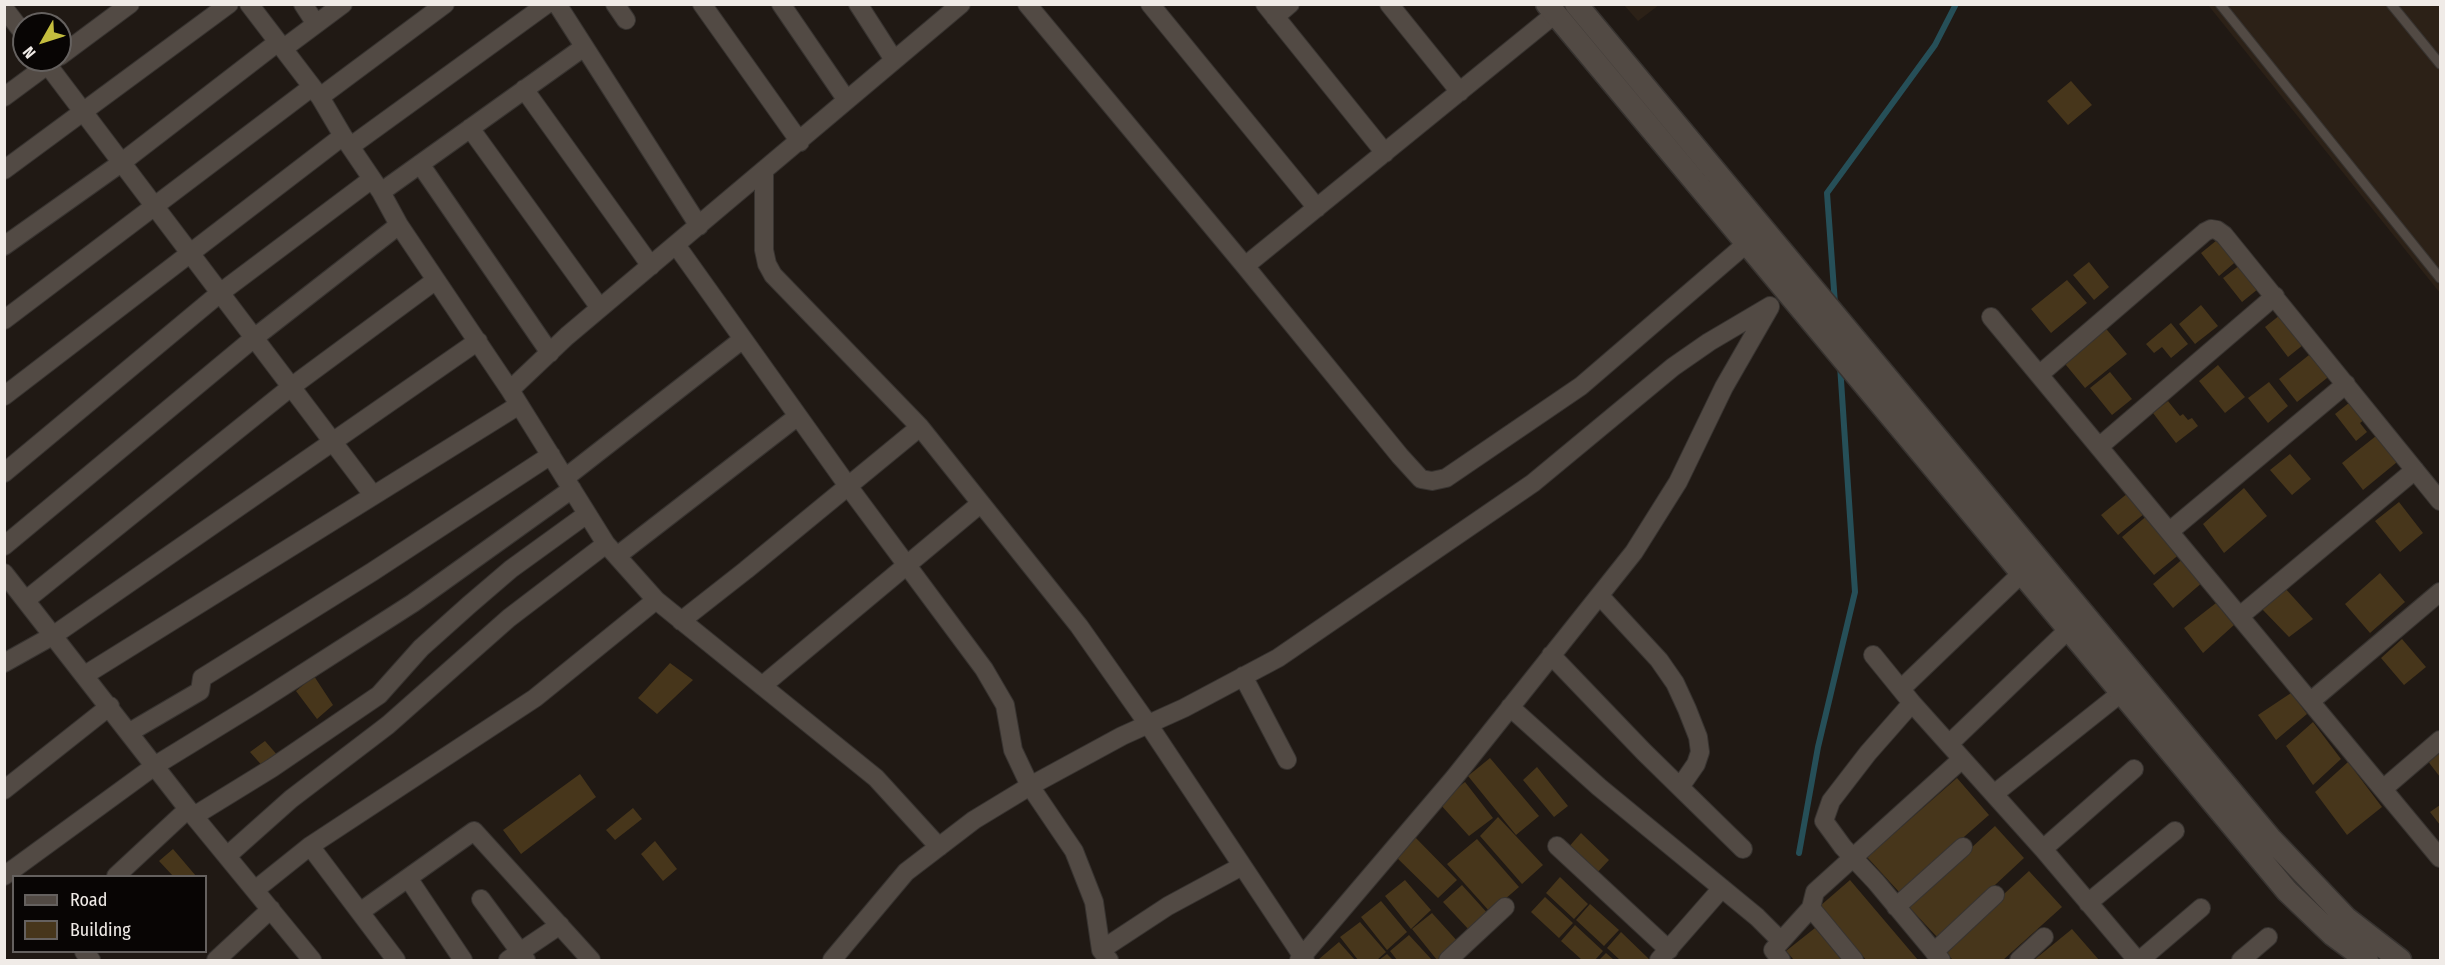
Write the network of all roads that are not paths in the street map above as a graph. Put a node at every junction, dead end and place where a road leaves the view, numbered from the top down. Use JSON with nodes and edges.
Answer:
{"nodes":[{"id":1,"x":130,"y":4,"type":"edge"},
{"id":2,"x":230,"y":4,"type":"edge"},
{"id":3,"x":249,"y":4,"type":"edge"},
{"id":4,"x":303,"y":4,"type":"edge"},
{"id":5,"x":343,"y":4,"type":"edge"},
{"id":6,"x":445,"y":4,"type":"edge"},
{"id":7,"x":548,"y":4,"type":"edge"},
{"id":8,"x":557,"y":4,"type":"edge"},
{"id":9,"x":615,"y":4,"type":"edge"},
{"id":10,"x":702,"y":4,"type":"edge"},
{"id":11,"x":781,"y":4,"type":"edge"},
{"id":12,"x":858,"y":4,"type":"edge"},
{"id":13,"x":1027,"y":4,"type":"edge"},
{"id":14,"x":1150,"y":4,"type":"edge"},
{"id":15,"x":1290,"y":4,"type":"edge"},
{"id":16,"x":1389,"y":4,"type":"edge"},
{"id":17,"x":2220,"y":4,"type":"edge"},
{"id":18,"x":2391,"y":4,"type":"edge"},
{"id":19,"x":950,"y":8,"type":"edge"},
{"id":20,"x":1559,"y":8,"type":"edge"},
{"id":21,"x":1270,"y":11,"type":"edge"},
{"id":22,"x":626,"y":20,"type":"dead end"},
{"id":23,"x":316,"y":24,"type":"junction"},
{"id":24,"x":72,"y":45,"type":"edge"},
{"id":25,"x":281,"y":45,"type":"junction"},
{"id":26,"x":584,"y":47,"type":"junction"},
{"id":27,"x":894,"y":60,"type":"junction"},
{"id":28,"x":2440,"y":64,"type":"edge"},
{"id":29,"x":36,"y":72,"type":"edge"},
{"id":30,"x":58,"y":72,"type":"edge"},
{"id":31,"x":524,"y":89,"type":"junction"},
{"id":32,"x":316,"y":92,"type":"junction"},
{"id":33,"x":1460,"y":92,"type":"junction"},
{"id":34,"x":4,"y":97,"type":"edge"},
{"id":35,"x":846,"y":99,"type":"junction"},
{"id":36,"x":84,"y":113,"type":"junction"},
{"id":37,"x":470,"y":128,"type":"junction"},
{"id":38,"x":347,"y":141,"type":"junction"},
{"id":39,"x":800,"y":142,"type":"junction"},
{"id":40,"x":1385,"y":153,"type":"junction"},
{"id":41,"x":121,"y":163,"type":"junction"},
{"id":42,"x":420,"y":164,"type":"junction"},
{"id":43,"x":4,"y":170,"type":"edge"},
{"id":44,"x":764,"y":172,"type":"junction"},
{"id":45,"x":377,"y":185,"type":"junction"},
{"id":46,"x":155,"y":208,"type":"junction"},
{"id":47,"x":1317,"y":208,"type":"junction"},
{"id":48,"x":399,"y":225,"type":"junction"},
{"id":49,"x":699,"y":226,"type":"junction"},
{"id":50,"x":1746,"y":244,"type":"junction"},
{"id":51,"x":676,"y":245,"type":"junction"},
{"id":52,"x":4,"y":246,"type":"edge"},
{"id":53,"x":190,"y":253,"type":"junction"},
{"id":54,"x":651,"y":266,"type":"junction"},
{"id":55,"x":1245,"y":266,"type":"junction"},
{"id":56,"x":2440,"y":278,"type":"edge"},
{"id":57,"x":436,"y":280,"type":"junction"},
{"id":58,"x":1792,"y":292,"type":"junction"},
{"id":59,"x":220,"y":293,"type":"junction"},
{"id":60,"x":2275,"y":296,"type":"junction"},
{"id":61,"x":600,"y":308,"type":"junction"},
{"id":62,"x":1991,"y":317,"type":"dead end"},
{"id":63,"x":4,"y":320,"type":"edge"},
{"id":64,"x":254,"y":338,"type":"junction"},
{"id":65,"x":743,"y":339,"type":"junction"},
{"id":66,"x":478,"y":341,"type":"junction"},
{"id":67,"x":550,"y":353,"type":"junction"},
{"id":68,"x":1856,"y":358,"type":"junction"},
{"id":69,"x":2040,"y":374,"type":"junction"},
{"id":70,"x":2346,"y":384,"type":"junction"},
{"id":71,"x":291,"y":387,"type":"junction"},
{"id":72,"x":4,"y":396,"type":"edge"},
{"id":73,"x":515,"y":398,"type":"junction"},
{"id":74,"x":798,"y":416,"type":"junction"},
{"id":75,"x":920,"y":427,"type":"junction"},
{"id":76,"x":332,"y":441,"type":"junction"},
{"id":77,"x":2100,"y":446,"type":"junction"},
{"id":78,"x":551,"y":455,"type":"junction"},
{"id":79,"x":2415,"y":470,"type":"junction"},
{"id":80,"x":4,"y":473,"type":"edge"},
{"id":81,"x":568,"y":484,"type":"junction"},
{"id":82,"x":848,"y":486,"type":"junction"},
{"id":83,"x":373,"y":495,"type":"junction"},
{"id":84,"x":2440,"y":501,"type":"edge"},
{"id":85,"x":980,"y":504,"type":"junction"},
{"id":86,"x":587,"y":514,"type":"junction"},
{"id":87,"x":2170,"y":531,"type":"junction"},
{"id":88,"x":4,"y":546,"type":"edge"},
{"id":89,"x":611,"y":550,"type":"junction"},
{"id":90,"x":907,"y":566,"type":"junction"},
{"id":91,"x":4,"y":573,"type":"edge"},
{"id":92,"x":2022,"y":573,"type":"junction"},
{"id":93,"x":2440,"y":592,"type":"edge"},
{"id":94,"x":1600,"y":596,"type":"junction"},
{"id":95,"x":26,"y":600,"type":"junction"},
{"id":96,"x":656,"y":600,"type":"junction"},
{"id":97,"x":2240,"y":616,"type":"junction"},
{"id":98,"x":681,"y":621,"type":"junction"},
{"id":99,"x":2068,"y":629,"type":"junction"},
{"id":100,"x":54,"y":635,"type":"junction"},
{"id":101,"x":1873,"y":655,"type":"dead end"},
{"id":102,"x":1551,"y":656,"type":"junction"},
{"id":103,"x":4,"y":663,"type":"edge"},
{"id":104,"x":85,"y":675,"type":"junction"},
{"id":105,"x":1243,"y":676,"type":"junction"},
{"id":106,"x":762,"y":686,"type":"junction"},
{"id":107,"x":2121,"y":693,"type":"junction"},
{"id":108,"x":1906,"y":696,"type":"junction"},
{"id":109,"x":2311,"y":701,"type":"junction"},
{"id":110,"x":110,"y":706,"type":"junction"},
{"id":111,"x":1510,"y":707,"type":"junction"},
{"id":112,"x":1148,"y":724,"type":"junction"},
{"id":113,"x":130,"y":732,"type":"junction"},
{"id":114,"x":2440,"y":740,"type":"edge"},
{"id":115,"x":1949,"y":744,"type":"junction"},
{"id":116,"x":1962,"y":759,"type":"junction"},
{"id":117,"x":1287,"y":760,"type":"dead end"},
{"id":118,"x":156,"y":765,"type":"junction"},
{"id":119,"x":2134,"y":769,"type":"dead end"},
{"id":120,"x":1030,"y":786,"type":"junction"},
{"id":121,"x":1680,"y":787,"type":"junction"},
{"id":122,"x":2383,"y":789,"type":"junction"},
{"id":123,"x":4,"y":790,"type":"edge"},
{"id":124,"x":1994,"y":794,"type":"junction"},
{"id":125,"x":191,"y":812,"type":"junction"},
{"id":126,"x":2175,"y":831,"type":"dead end"},
{"id":127,"x":310,"y":846,"type":"junction"},
{"id":128,"x":1557,"y":846,"type":"dead end"},
{"id":129,"x":939,"y":847,"type":"junction"},
{"id":130,"x":1963,"y":847,"type":"dead end"},
{"id":131,"x":1743,"y":849,"type":"dead end"},
{"id":132,"x":2043,"y":849,"type":"junction"},
{"id":133,"x":227,"y":856,"type":"junction"},
{"id":134,"x":1853,"y":858,"type":"junction"},
{"id":135,"x":2440,"y":858,"type":"edge"},
{"id":136,"x":1242,"y":866,"type":"junction"},
{"id":137,"x":16,"y":873,"type":"edge"},
{"id":138,"x":117,"y":875,"type":"edge"},
{"id":139,"x":408,"y":878,"type":"junction"},
{"id":140,"x":1722,"y":888,"type":"junction"},
{"id":141,"x":255,"y":890,"type":"junction"},
{"id":142,"x":1995,"y":895,"type":"dead end"},
{"id":143,"x":481,"y":899,"type":"dead end"},
{"id":144,"x":2088,"y":903,"type":"junction"},
{"id":145,"x":1505,"y":907,"type":"dead end"},
{"id":146,"x":1896,"y":907,"type":"junction"},
{"id":147,"x":1811,"y":908,"type":"junction"},
{"id":148,"x":2201,"y":908,"type":"dead end"},
{"id":149,"x":271,"y":909,"type":"junction"},
{"id":150,"x":360,"y":912,"type":"junction"},
{"id":151,"x":560,"y":925,"type":"junction"},
{"id":152,"x":2044,"y":937,"type":"dead end"},
{"id":153,"x":2268,"y":937,"type":"dead end"},
{"id":154,"x":1781,"y":941,"type":"junction"},
{"id":155,"x":1106,"y":955,"type":"edge"},
{"id":156,"x":1664,"y":955,"type":"edge"},
{"id":157,"x":1937,"y":956,"type":"edge"},
{"id":158,"x":518,"y":958,"type":"edge"},
{"id":159,"x":1302,"y":959,"type":"edge"},
{"id":160,"x":2361,"y":959,"type":"edge"},
{"id":161,"x":216,"y":960,"type":"edge"},
{"id":162,"x":312,"y":960,"type":"edge"},
{"id":163,"x":396,"y":960,"type":"edge"},
{"id":164,"x":463,"y":960,"type":"edge"},
{"id":165,"x":591,"y":960,"type":"edge"},
{"id":166,"x":832,"y":960,"type":"edge"},
{"id":167,"x":1448,"y":960,"type":"edge"},
{"id":168,"x":1781,"y":960,"type":"edge"},
{"id":169,"x":1854,"y":960,"type":"edge"},
{"id":170,"x":2019,"y":960,"type":"edge"},
{"id":171,"x":2138,"y":960,"type":"edge"},
{"id":172,"x":2241,"y":960,"type":"edge"},
{"id":173,"x":2400,"y":960,"type":"edge"}],
"edges":[{"from":1,"to":24,"type":"street"},
{"from":2,"to":36,"type":"street"},
{"from":3,"to":25,"type":"street"},
{"from":4,"to":23,"type":"street"},
{"from":5,"to":23,"type":"street"},
{"from":6,"to":32,"type":"street"},
{"from":7,"to":38,"type":"street"},
{"from":8,"to":26,"type":"street"},
{"from":9,"to":22,"type":"street"},
{"from":10,"to":39,"type":"street"},
{"from":11,"to":35,"type":"street"},
{"from":12,"to":27,"type":"street"},
{"from":13,"to":55,"type":"street"},
{"from":14,"to":47,"type":"street"},
{"from":15,"to":21,"type":"street"},
{"from":16,"to":33,"type":"street"},
{"from":17,"to":56,"type":"lane"},
{"from":18,"to":28,"type":"lane"},
{"from":19,"to":27,"type":"street"},
{"from":20,"to":33,"type":"street"},
{"from":20,"to":50,"type":"street"},
{"from":20,"to":58,"type":"street"},
{"from":21,"to":40,"type":"street"},
{"from":23,"to":25,"type":"street"},
{"from":25,"to":32,"type":"street"},
{"from":25,"to":41,"type":"street"},
{"from":26,"to":31,"type":"street"},
{"from":26,"to":49,"type":"street"},
{"from":27,"to":35,"type":"street"},
{"from":29,"to":34,"type":"street"},
{"from":30,"to":36,"type":"street"},
{"from":31,"to":37,"type":"street"},
{"from":31,"to":54,"type":"street"},
{"from":32,"to":38,"type":"street"},
{"from":32,"to":46,"type":"street"},
{"from":33,"to":40,"type":"street"},
{"from":35,"to":39,"type":"street"},
{"from":36,"to":41,"type":"street"},
{"from":36,"to":43,"type":"street"},
{"from":37,"to":42,"type":"street"},
{"from":37,"to":61,"type":"street"},
{"from":38,"to":45,"type":"street"},
{"from":38,"to":53,"type":"street"},
{"from":39,"to":44,"type":"street"},
{"from":40,"to":47,"type":"street"},
{"from":41,"to":46,"type":"street"},
{"from":41,"to":52,"type":"street"},
{"from":42,"to":45,"type":"street"},
{"from":42,"to":67,"type":"street"},
{"from":44,"to":49,"type":"street"},
{"from":44,"to":75,"type":"street"},
{"from":45,"to":48,"type":"street"},
{"from":45,"to":59,"type":"street"},
{"from":46,"to":53,"type":"street"},
{"from":46,"to":63,"type":"street"},
{"from":47,"to":55,"type":"street"},
{"from":48,"to":57,"type":"street"},
{"from":48,"to":64,"type":"street"},
{"from":49,"to":51,"type":"street"},
{"from":50,"to":55,"type":"street"},
{"from":50,"to":58,"type":"street"},
{"from":51,"to":54,"type":"street"},
{"from":51,"to":65,"type":"street"},
{"from":53,"to":59,"type":"street"},
{"from":53,"to":72,"type":"street"},
{"from":54,"to":61,"type":"street"},
{"from":57,"to":66,"type":"street"},
{"from":57,"to":71,"type":"street"},
{"from":58,"to":68,"type":"street"},
{"from":58,"to":94,"type":"street"},
{"from":58,"to":105,"type":"street"},
{"from":59,"to":64,"type":"street"},
{"from":59,"to":80,"type":"street"},
{"from":60,"to":69,"type":"street"},
{"from":60,"to":70,"type":"street"},
{"from":60,"to":77,"type":"street"},
{"from":61,"to":67,"type":"street"},
{"from":62,"to":69,"type":"street"},
{"from":64,"to":71,"type":"street"},
{"from":64,"to":88,"type":"street"},
{"from":65,"to":74,"type":"street"},
{"from":65,"to":81,"type":"street"},
{"from":66,"to":73,"type":"street"},
{"from":66,"to":76,"type":"street"},
{"from":67,"to":73,"type":"street"},
{"from":68,"to":92,"type":"street"},
{"from":68,"to":173,"type":"street"},
{"from":69,"to":77,"type":"street"},
{"from":70,"to":79,"type":"street"},
{"from":70,"to":87,"type":"street"},
{"from":71,"to":76,"type":"street"},
{"from":71,"to":95,"type":"street"},
{"from":73,"to":78,"type":"street"},
{"from":73,"to":83,"type":"street"},
{"from":74,"to":82,"type":"street"},
{"from":74,"to":89,"type":"street"},
{"from":75,"to":82,"type":"street"},
{"from":75,"to":85,"type":"street"},
{"from":76,"to":83,"type":"street"},
{"from":76,"to":100,"type":"street"},
{"from":77,"to":87,"type":"street"},
{"from":78,"to":81,"type":"street"},
{"from":78,"to":113,"type":"street"},
{"from":79,"to":84,"type":"street"},
{"from":79,"to":97,"type":"street"},
{"from":81,"to":86,"type":"street"},
{"from":81,"to":118,"type":"street"},
{"from":82,"to":90,"type":"street"},
{"from":82,"to":98,"type":"street"},
{"from":83,"to":104,"type":"street"},
{"from":85,"to":90,"type":"street"},
{"from":85,"to":112,"type":"street"},
{"from":86,"to":89,"type":"street"},
{"from":86,"to":125,"type":"street"},
{"from":87,"to":97,"type":"street"},
{"from":89,"to":96,"type":"street"},
{"from":89,"to":133,"type":"street"},
{"from":90,"to":106,"type":"street"},
{"from":90,"to":120,"type":"street"},
{"from":91,"to":95,"type":"street"},
{"from":92,"to":99,"type":"street"},
{"from":92,"to":108,"type":"street"},
{"from":93,"to":109,"type":"street"},
{"from":94,"to":102,"type":"street"},
{"from":94,"to":121,"type":"street"},
{"from":95,"to":100,"type":"street"},
{"from":96,"to":98,"type":"street"},
{"from":96,"to":127,"type":"street"},
{"from":97,"to":109,"type":"street"},
{"from":98,"to":106,"type":"street"},
{"from":99,"to":107,"type":"street"},
{"from":99,"to":115,"type":"street"},
{"from":100,"to":103,"type":"street"},
{"from":100,"to":104,"type":"street"},
{"from":101,"to":108,"type":"street"},
{"from":102,"to":111,"type":"street"},
{"from":102,"to":121,"type":"street"},
{"from":104,"to":110,"type":"street"},
{"from":105,"to":112,"type":"street"},
{"from":105,"to":117,"type":"street"},
{"from":106,"to":129,"type":"street"},
{"from":107,"to":124,"type":"street"},
{"from":107,"to":160,"type":"street"},
{"from":108,"to":115,"type":"street"},
{"from":108,"to":134,"type":"street"},
{"from":109,"to":122,"type":"street"},
{"from":110,"to":113,"type":"street"},
{"from":110,"to":123,"type":"street"},
{"from":111,"to":140,"type":"street"},
{"from":111,"to":159,"type":"street"},
{"from":112,"to":120,"type":"street"},
{"from":112,"to":136,"type":"street"},
{"from":113,"to":118,"type":"street"},
{"from":114,"to":122,"type":"street"},
{"from":115,"to":116,"type":"street"},
{"from":116,"to":124,"type":"street"},
{"from":116,"to":134,"type":"street"},
{"from":118,"to":125,"type":"street"},
{"from":118,"to":137,"type":"street"},
{"from":119,"to":132,"type":"street"},
{"from":120,"to":129,"type":"street"},
{"from":120,"to":155,"type":"street"},
{"from":121,"to":131,"type":"street"},
{"from":122,"to":135,"type":"street"},
{"from":124,"to":132,"type":"street"},
{"from":125,"to":133,"type":"street"},
{"from":125,"to":138,"type":"street"},
{"from":126,"to":144,"type":"street"},
{"from":127,"to":141,"type":"street"},
{"from":127,"to":150,"type":"street"},
{"from":128,"to":156,"type":"street"},
{"from":129,"to":166,"type":"street"},
{"from":130,"to":146,"type":"street"},
{"from":132,"to":144,"type":"street"},
{"from":133,"to":141,"type":"street"},
{"from":134,"to":146,"type":"street"},
{"from":134,"to":147,"type":"street"},
{"from":136,"to":155,"type":"street"},
{"from":136,"to":159,"type":"street"},
{"from":139,"to":150,"type":"street"},
{"from":139,"to":151,"type":"street"},
{"from":139,"to":164,"type":"street"},
{"from":140,"to":154,"type":"street"},
{"from":140,"to":156,"type":"street"},
{"from":141,"to":149,"type":"street"},
{"from":142,"to":157,"type":"street"},
{"from":143,"to":158,"type":"street"},
{"from":144,"to":171,"type":"street"},
{"from":145,"to":167,"type":"street"},
{"from":146,"to":157,"type":"street"},
{"from":147,"to":154,"type":"street"},
{"from":147,"to":169,"type":"street"},
{"from":148,"to":171,"type":"street"},
{"from":149,"to":161,"type":"street"},
{"from":149,"to":162,"type":"street"},
{"from":150,"to":163,"type":"street"},
{"from":151,"to":158,"type":"street"},
{"from":151,"to":165,"type":"street"},
{"from":152,"to":170,"type":"street"},
{"from":153,"to":172,"type":"street"},
{"from":154,"to":168,"type":"street"}]}
